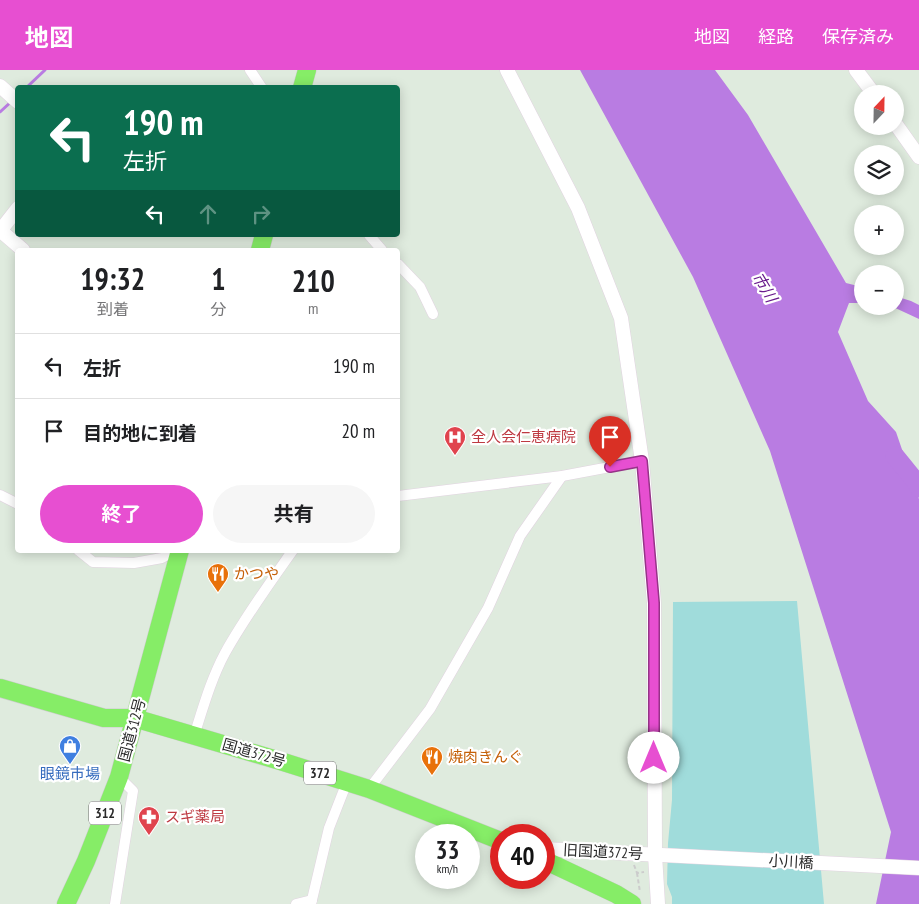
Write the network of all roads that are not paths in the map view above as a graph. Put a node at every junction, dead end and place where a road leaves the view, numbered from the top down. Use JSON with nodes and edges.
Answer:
{"nodes":[{"id":1,"x":250,"y":70,"type":"edge"},
{"id":2,"x":307,"y":70,"type":"edge"},
{"id":3,"x":507,"y":70,"type":"edge"},
{"id":4,"x":856,"y":70,"type":"edge"},
{"id":5,"x":260,"y":85,"type":"edge"},
{"id":6,"x":303,"y":85,"type":"edge"},
{"id":7,"x":867,"y":85,"type":"edge"},
{"id":8,"x":0,"y":86,"type":"edge"},
{"id":9,"x":15,"y":99,"type":"edge"},
{"id":10,"x":903,"y":135,"type":"edge"},
{"id":11,"x":919,"y":157,"type":"edge"},
{"id":12,"x":15,"y":212,"type":"edge"},
{"id":13,"x":0,"y":231,"type":"edge"},
{"id":14,"x":371,"y":237,"type":"edge"},
{"id":15,"x":21,"y":248,"type":"edge"},
{"id":16,"x":380,"y":248,"type":"edge"},
{"id":17,"x":400,"y":266,"type":"edge"},
{"id":18,"x":432,"y":314,"type":"dead end"},
{"id":19,"x":642,"y":461,"type":"junction"},
{"id":20,"x":562,"y":476,"type":"junction"},
{"id":21,"x":0,"y":495,"type":"edge"},
{"id":22,"x":400,"y":496,"type":"edge"},
{"id":23,"x":15,"y":502,"type":"edge"},
{"id":24,"x":82,"y":553,"type":"edge"},
{"id":25,"x":171,"y":553,"type":"edge"},
{"id":26,"x":179,"y":553,"type":"edge"},
{"id":27,"x":291,"y":553,"type":"edge"},
{"id":28,"x":0,"y":688,"type":"edge"},
{"id":29,"x":134,"y":718,"type":"junction"},
{"id":30,"x":194,"y":736,"type":"junction"},
{"id":31,"x":119,"y":777,"type":"junction"},
{"id":32,"x":347,"y":782,"type":"junction"},
{"id":33,"x":369,"y":789,"type":"junction"},
{"id":34,"x":490,"y":837,"type":"edge"},
{"id":35,"x":555,"y":850,"type":"edge"},
{"id":36,"x":659,"y":855,"type":"junction"},
{"id":37,"x":555,"y":865,"type":"edge"},
{"id":38,"x":919,"y":868,"type":"edge"},
{"id":39,"x":636,"y":900,"type":"edge"},
{"id":40,"x":311,"y":902,"type":"edge"},
{"id":41,"x":66,"y":904,"type":"edge"},
{"id":42,"x":115,"y":904,"type":"edge"},
{"id":43,"x":296,"y":904,"type":"edge"},
{"id":44,"x":658,"y":904,"type":"edge"}],
"edges":[{"from":1,"to":5,"type":"street"},
{"from":2,"to":6,"type":"highway"},
{"from":3,"to":19,"type":"street"},
{"from":4,"to":7,"type":"street"},
{"from":8,"to":9,"type":"street"},
{"from":10,"to":11,"type":"street"},
{"from":12,"to":13,"type":"street"},
{"from":13,"to":15,"type":"street"},
{"from":14,"to":16,"type":"street"},
{"from":17,"to":18,"type":"street"},
{"from":19,"to":20,"type":"street"},
{"from":19,"to":36,"type":"street"},
{"from":20,"to":22,"type":"street"},
{"from":20,"to":33,"type":"street"},
{"from":21,"to":23,"type":"street"},
{"from":24,"to":25,"type":"street"},
{"from":26,"to":29,"type":"highway","name":"国道312号","number":"312"},
{"from":27,"to":30,"type":"street"},
{"from":28,"to":29,"type":"highway","name":"国道372号","number":"372"},
{"from":29,"to":30,"type":"highway","name":"国道372号","number":"372"},
{"from":29,"to":31,"type":"highway","name":"国道312号","number":"312"},
{"from":30,"to":32,"type":"highway","name":"国道372号","number":"372"},
{"from":31,"to":41,"type":"highway","name":"国道312号","number":"312"},
{"from":31,"to":42,"type":"street"},
{"from":32,"to":33,"type":"highway","name":"国道372号","number":"372"},
{"from":32,"to":40,"type":"street"},
{"from":33,"to":34,"type":"highway","name":"国道372号","number":"372"},
{"from":35,"to":36,"type":"street","name":"旧国道372号"},
{"from":36,"to":38,"type":"street","name":"小川橋"},
{"from":36,"to":44,"type":"street"},
{"from":37,"to":39,"type":"highway"},
{"from":40,"to":43,"type":"street"}]}
